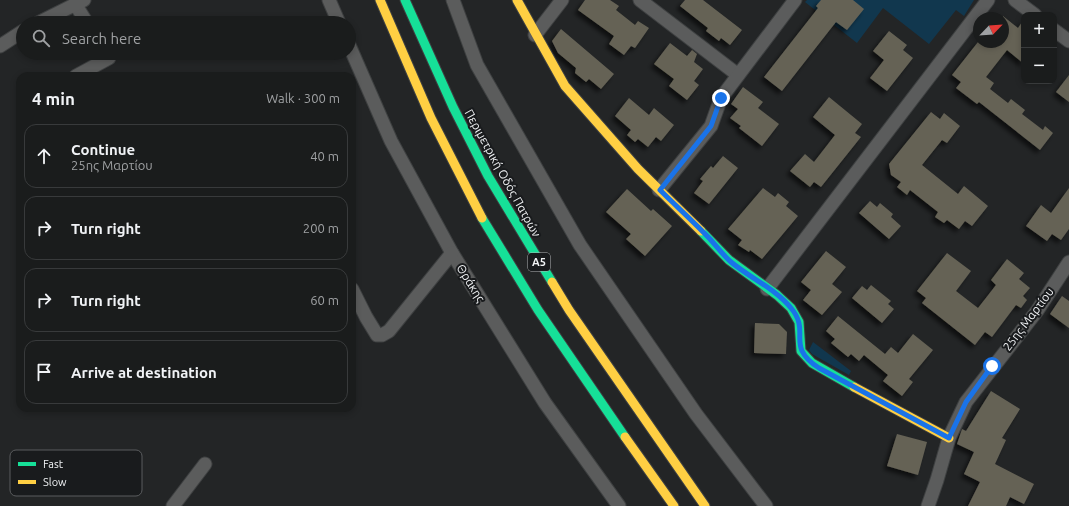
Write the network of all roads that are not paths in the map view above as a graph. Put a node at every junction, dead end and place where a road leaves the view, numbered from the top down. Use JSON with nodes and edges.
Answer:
{"nodes":[{"id":1,"x":329,"y":0,"type":"edge"},
{"id":2,"x":380,"y":0,"type":"edge"},
{"id":3,"x":405,"y":0,"type":"edge"},
{"id":4,"x":453,"y":0,"type":"edge"},
{"id":5,"x":517,"y":0,"type":"edge"},
{"id":6,"x":562,"y":0,"type":"edge"},
{"id":7,"x":640,"y":0,"type":"edge"},
{"id":8,"x":795,"y":0,"type":"edge"},
{"id":9,"x":988,"y":0,"type":"edge"},
{"id":10,"x":1015,"y":0,"type":"edge"},
{"id":11,"x":80,"y":2,"type":"edge"},
{"id":12,"x":1031,"y":12,"type":"edge"},
{"id":13,"x":52,"y":16,"type":"edge"},
{"id":14,"x":85,"y":16,"type":"edge"},
{"id":15,"x":336,"y":16,"type":"edge"},
{"id":16,"x":1057,"y":32,"type":"edge"},
{"id":17,"x":535,"y":35,"type":"junction"},
{"id":18,"x":16,"y":36,"type":"edge"},
{"id":19,"x":1069,"y":41,"type":"edge"},
{"id":20,"x":0,"y":46,"type":"edge"},
{"id":21,"x":105,"y":60,"type":"edge"},
{"id":22,"x":356,"y":60,"type":"edge"},
{"id":23,"x":83,"y":72,"type":"edge"},
{"id":24,"x":738,"y":75,"type":"junction"},
{"id":25,"x":660,"y":190,"type":"junction"},
{"id":26,"x":452,"y":253,"type":"junction"},
{"id":27,"x":1069,"y":262,"type":"edge"},
{"id":28,"x":767,"y":289,"type":"junction"},
{"id":29,"x":356,"y":297,"type":"edge"},
{"id":30,"x":949,"y":438,"type":"junction"},
{"id":31,"x":205,"y":464,"type":"dead end"},
{"id":32,"x":172,"y":506,"type":"edge"},
{"id":33,"x":619,"y":506,"type":"edge"},
{"id":34,"x":674,"y":506,"type":"edge"},
{"id":35,"x":704,"y":506,"type":"edge"},
{"id":36,"x":766,"y":506,"type":"edge"},
{"id":37,"x":928,"y":506,"type":"edge"}],
"edges":[{"from":1,"to":15,"type":"street"},
{"from":2,"to":34,"type":"main road","number":"Α5"},
{"from":3,"to":35,"type":"main road","name":"Περιμετρική Οδός Πατρών","number":"Α5"},
{"from":4,"to":36,"type":"street"},
{"from":5,"to":17,"type":"main road"},
{"from":6,"to":17,"type":"street"},
{"from":7,"to":24,"type":"street"},
{"from":8,"to":24,"type":"street"},
{"from":9,"to":28,"type":"street"},
{"from":10,"to":12,"type":"street"},
{"from":11,"to":13,"type":"street"},
{"from":11,"to":14,"type":"street"},
{"from":16,"to":19,"type":"street"},
{"from":17,"to":25,"type":"main road"},
{"from":18,"to":20,"type":"street"},
{"from":21,"to":23,"type":"street"},
{"from":22,"to":26,"type":"street","name":"Θράκης"},
{"from":24,"to":25,"type":"street"},
{"from":25,"to":28,"type":"main road"},
{"from":26,"to":29,"type":"street"},
{"from":26,"to":33,"type":"street","name":"Θράκης"},
{"from":27,"to":30,"type":"street","name":"25ης Μαρτίου"},
{"from":28,"to":30,"type":"main road"},
{"from":30,"to":37,"type":"street","name":"25ης Μαρτίου"},
{"from":31,"to":32,"type":"street"}]}
